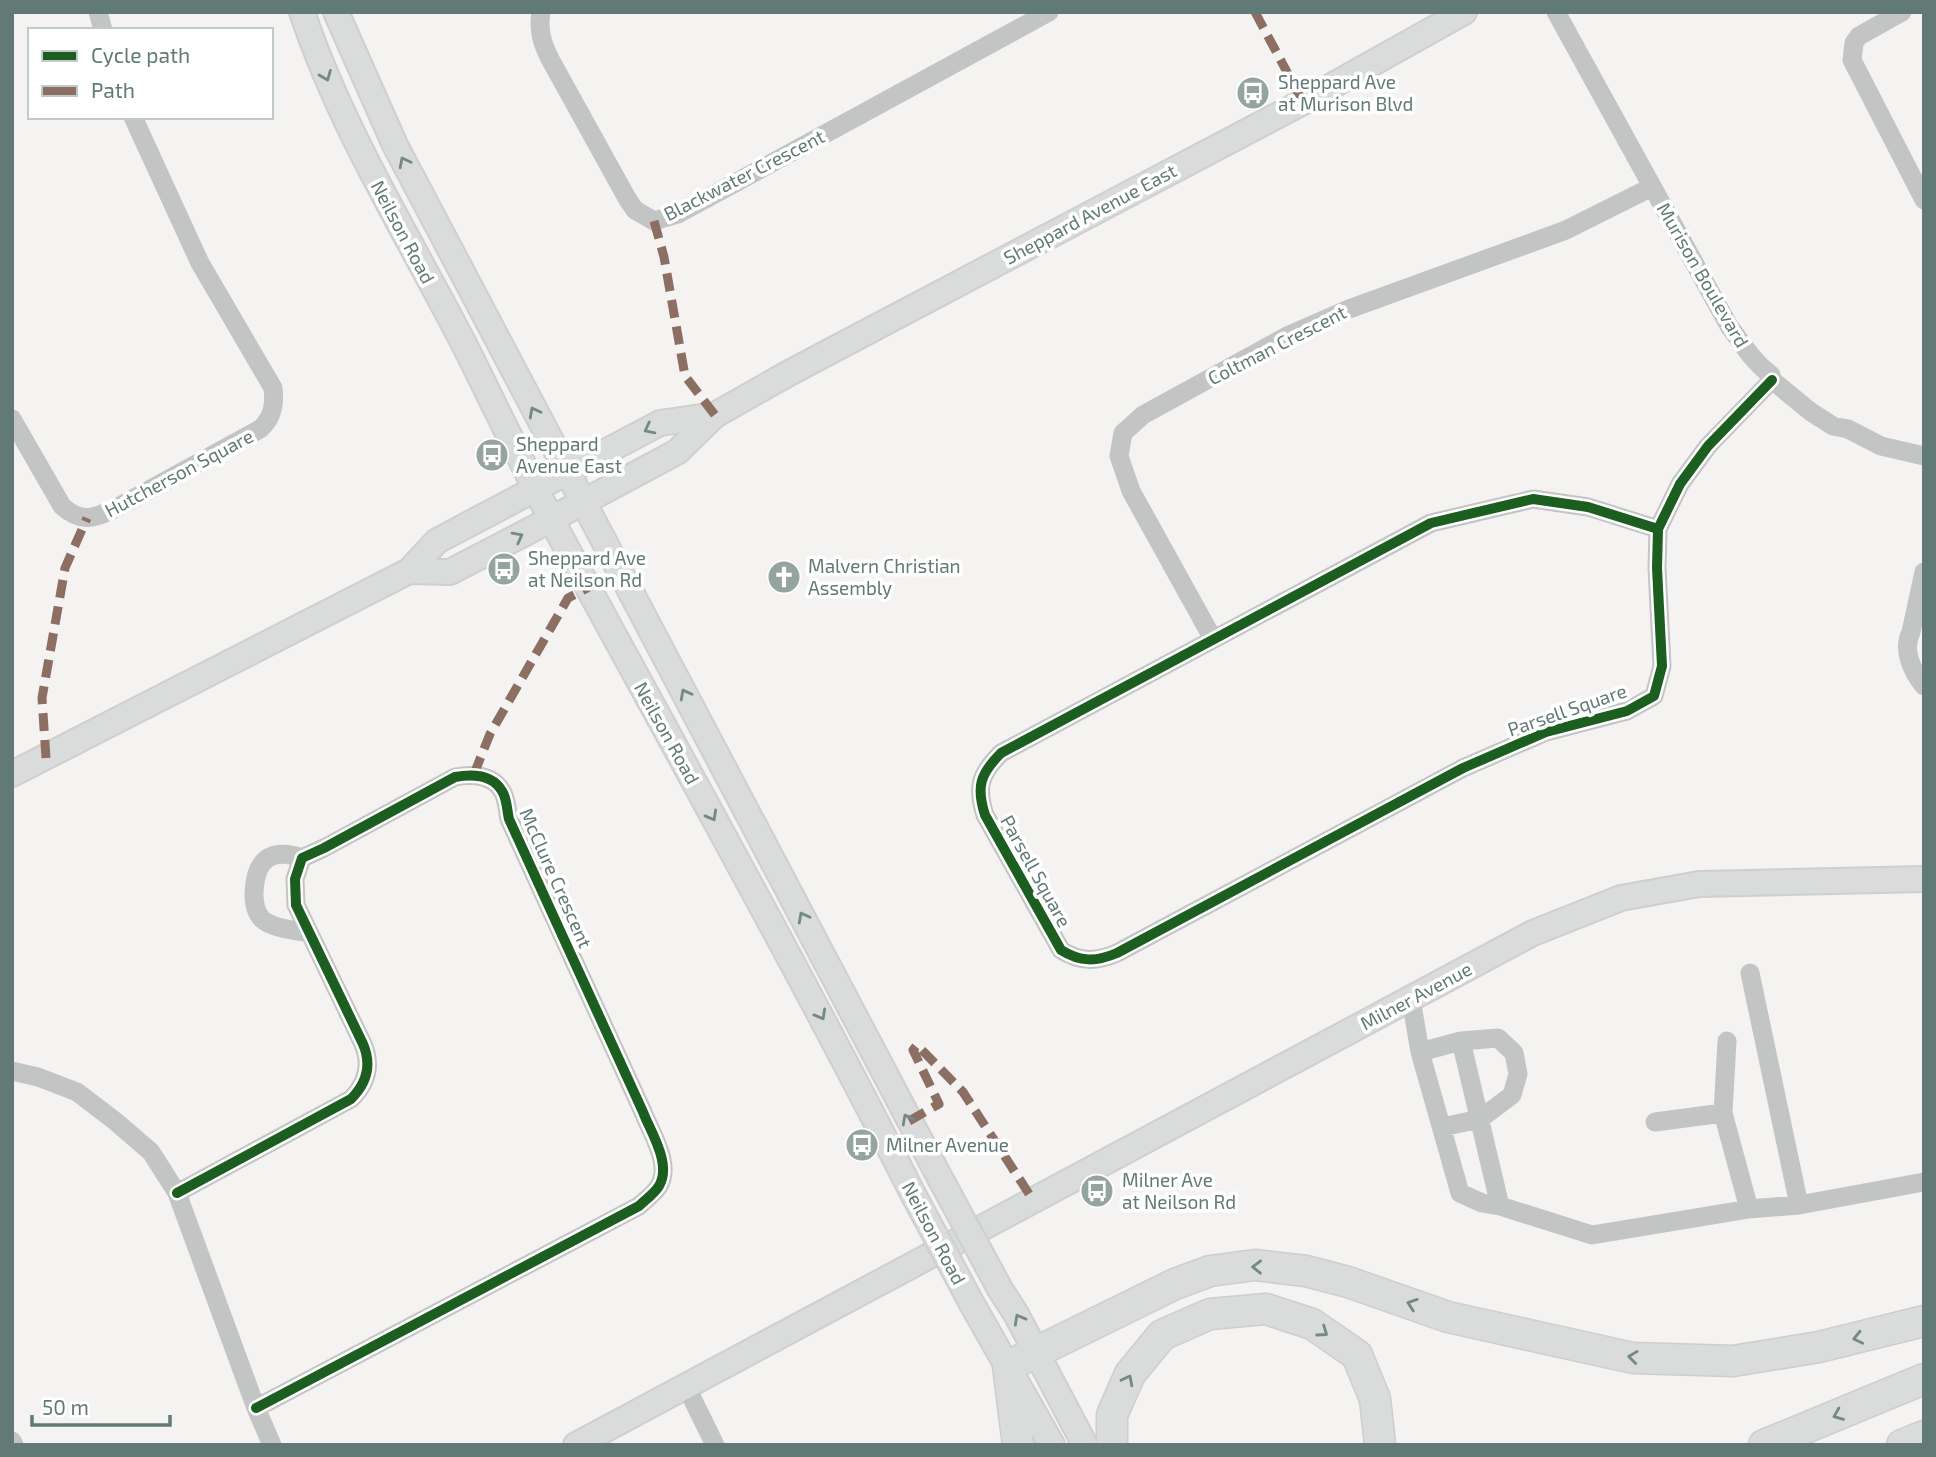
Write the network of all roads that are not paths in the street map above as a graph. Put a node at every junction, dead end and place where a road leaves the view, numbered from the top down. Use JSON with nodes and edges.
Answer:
{"nodes":[{"id":1,"x":302,"y":12,"type":"edge"},
{"id":2,"x":336,"y":12,"type":"edge"},
{"id":3,"x":541,"y":12,"type":"edge"},
{"id":4,"x":1049,"y":12,"type":"edge"},
{"id":5,"x":1464,"y":12,"type":"edge"},
{"id":6,"x":1556,"y":12,"type":"edge"},
{"id":7,"x":1902,"y":12,"type":"edge"},
{"id":8,"x":135,"y":119,"type":"edge"},
{"id":9,"x":1652,"y":187,"type":"junction"},
{"id":10,"x":1924,"y":200,"type":"edge"},
{"id":11,"x":1772,"y":380,"type":"junction"},
{"id":12,"x":715,"y":415,"type":"junction"},
{"id":13,"x":12,"y":419,"type":"edge"},
{"id":14,"x":1924,"y":456,"type":"edge"},
{"id":15,"x":566,"y":472,"type":"junction"},
{"id":16,"x":535,"y":488,"type":"junction"},
{"id":17,"x":583,"y":501,"type":"junction"},
{"id":18,"x":551,"y":518,"type":"junction"},
{"id":19,"x":1658,"y":529,"type":"junction"},
{"id":20,"x":410,"y":570,"type":"junction"},
{"id":21,"x":1924,"y":572,"type":"edge"},
{"id":22,"x":1213,"y":639,"type":"junction"},
{"id":23,"x":1924,"y":686,"type":"edge"},
{"id":24,"x":709,"y":740,"type":"junction"},
{"id":25,"x":679,"y":756,"type":"junction"},
{"id":26,"x":12,"y":774,"type":"edge"},
{"id":27,"x":302,"y":858,"type":"junction"},
{"id":28,"x":1924,"y":879,"type":"edge"},
{"id":29,"x":309,"y":933,"type":"junction"},
{"id":30,"x":1750,"y":973,"type":"dead end"},
{"id":31,"x":1411,"y":999,"type":"junction"},
{"id":32,"x":1461,"y":1041,"type":"junction"},
{"id":33,"x":1727,"y":1041,"type":"dead end"},
{"id":34,"x":1420,"y":1052,"type":"junction"},
{"id":35,"x":12,"y":1071,"type":"edge"},
{"id":36,"x":1723,"y":1113,"type":"junction"},
{"id":37,"x":1480,"y":1119,"type":"junction"},
{"id":38,"x":1655,"y":1122,"type":"dead end"},
{"id":39,"x":1442,"y":1127,"type":"junction"},
{"id":40,"x":1924,"y":1182,"type":"edge"},
{"id":41,"x":177,"y":1193,"type":"junction"},
{"id":42,"x":1799,"y":1205,"type":"junction"},
{"id":43,"x":1500,"y":1206,"type":"junction"},
{"id":44,"x":1749,"y":1209,"type":"junction"},
{"id":45,"x":1924,"y":1321,"type":"edge"},
{"id":46,"x":1037,"y":1352,"type":"junction"},
{"id":47,"x":1008,"y":1366,"type":"junction"},
{"id":48,"x":1924,"y":1379,"type":"edge"},
{"id":49,"x":686,"y":1386,"type":"junction"},
{"id":50,"x":256,"y":1408,"type":"junction"},
{"id":51,"x":1924,"y":1436,"type":"edge"},
{"id":52,"x":272,"y":1445,"type":"edge"},
{"id":53,"x":576,"y":1445,"type":"edge"},
{"id":54,"x":715,"y":1445,"type":"edge"},
{"id":55,"x":1018,"y":1445,"type":"edge"},
{"id":56,"x":1052,"y":1445,"type":"edge"},
{"id":57,"x":1085,"y":1445,"type":"edge"},
{"id":58,"x":1112,"y":1445,"type":"edge"},
{"id":59,"x":1380,"y":1445,"type":"edge"},
{"id":60,"x":1764,"y":1445,"type":"edge"},
{"id":61,"x":1902,"y":1445,"type":"edge"}],
"edges":[{"from":1,"to":16,"type":"main road","name":"Neilson Road","one_way":true},
{"from":15,"to":2,"type":"main road","name":"Neilson Road","one_way":true},
{"from":3,"to":4,"type":"street","name":"Blackwater Crescent"},
{"from":5,"to":12,"type":"main road","name":"Sheppard Avenue East"},
{"from":6,"to":9,"type":"street","name":"Murison Boulevard"},
{"from":7,"to":10,"type":"street"},
{"from":8,"to":13,"type":"street","name":"Hutcherson Square"},
{"from":9,"to":11,"type":"street","name":"Murison Boulevard"},
{"from":9,"to":22,"type":"street","name":"Coltman Crescent"},
{"from":11,"to":14,"type":"street","name":"Murison Boulevard"},
{"from":11,"to":19,"type":"street","name":"Parsell Square"},
{"from":12,"to":15,"type":"main road","name":"Sheppard Avenue East","one_way":true},
{"from":12,"to":17,"type":"main road","name":"Sheppard Avenue East"},
{"from":15,"to":16,"type":"main road","name":"Sheppard Avenue East"},
{"from":15,"to":17,"type":"main road","name":"Neilson Road"},
{"from":16,"to":18,"type":"main road","name":"Neilson Road"},
{"from":16,"to":20,"type":"main road","name":"Sheppard Avenue East"},
{"from":17,"to":18,"type":"main road","name":"Sheppard Avenue East"},
{"from":24,"to":17,"type":"main road","name":"Neilson Road","one_way":true},
{"from":20,"to":18,"type":"main road","name":"Sheppard Avenue East","one_way":true},
{"from":18,"to":25,"type":"main road","name":"Neilson Road"},
{"from":19,"to":22,"type":"street","name":"Parsell Square"},
{"from":19,"to":22,"type":"street","name":"Parsell Square"},
{"from":20,"to":26,"type":"main road","name":"Sheppard Avenue East"},
{"from":21,"to":23,"type":"street"},
{"from":24,"to":25,"type":"main road"},
{"from":46,"to":24,"type":"main road","name":"Neilson Road","one_way":true,"bridge":true},
{"from":25,"to":47,"type":"main road","name":"Neilson Road","one_way":true,"bridge":true},
{"from":27,"to":29,"type":"street"},
{"from":27,"to":29,"type":"street","name":"McClure Crescent"},
{"from":27,"to":50,"type":"street","name":"McClure Crescent"},
{"from":28,"to":31,"type":"main road","name":"Milner Avenue"},
{"from":29,"to":41,"type":"street"},
{"from":30,"to":42,"type":"street"},
{"from":31,"to":34,"type":"street"},
{"from":31,"to":49,"type":"main road","name":"Milner Avenue"},
{"from":32,"to":34,"type":"street"},
{"from":32,"to":37,"type":"street"},
{"from":32,"to":37,"type":"street"},
{"from":33,"to":36,"type":"street"},
{"from":34,"to":39,"type":"street"},
{"from":35,"to":41,"type":"street"},
{"from":36,"to":38,"type":"street"},
{"from":36,"to":44,"type":"street"},
{"from":37,"to":39,"type":"street"},
{"from":37,"to":43,"type":"street"},
{"from":39,"to":43,"type":"street"},
{"from":40,"to":42,"type":"street"},
{"from":41,"to":50,"type":"street"},
{"from":42,"to":44,"type":"street"},
{"from":43,"to":44,"type":"street"},
{"from":45,"to":46,"type":"highway","one_way":true},
{"from":46,"to":47,"type":"highway"},
{"from":46,"to":57,"type":"main road","name":"Neilson Road"},
{"from":47,"to":55,"type":"highway"},
{"from":47,"to":56,"type":"main road","name":"Neilson Road"},
{"from":48,"to":60,"type":"highway","one_way":true},
{"from":49,"to":53,"type":"main road","name":"Milner Avenue"},
{"from":49,"to":54,"type":"street"},
{"from":50,"to":52,"type":"street"},
{"from":51,"to":61,"type":"highway"},
{"from":58,"to":59,"type":"highway","one_way":true}]}
